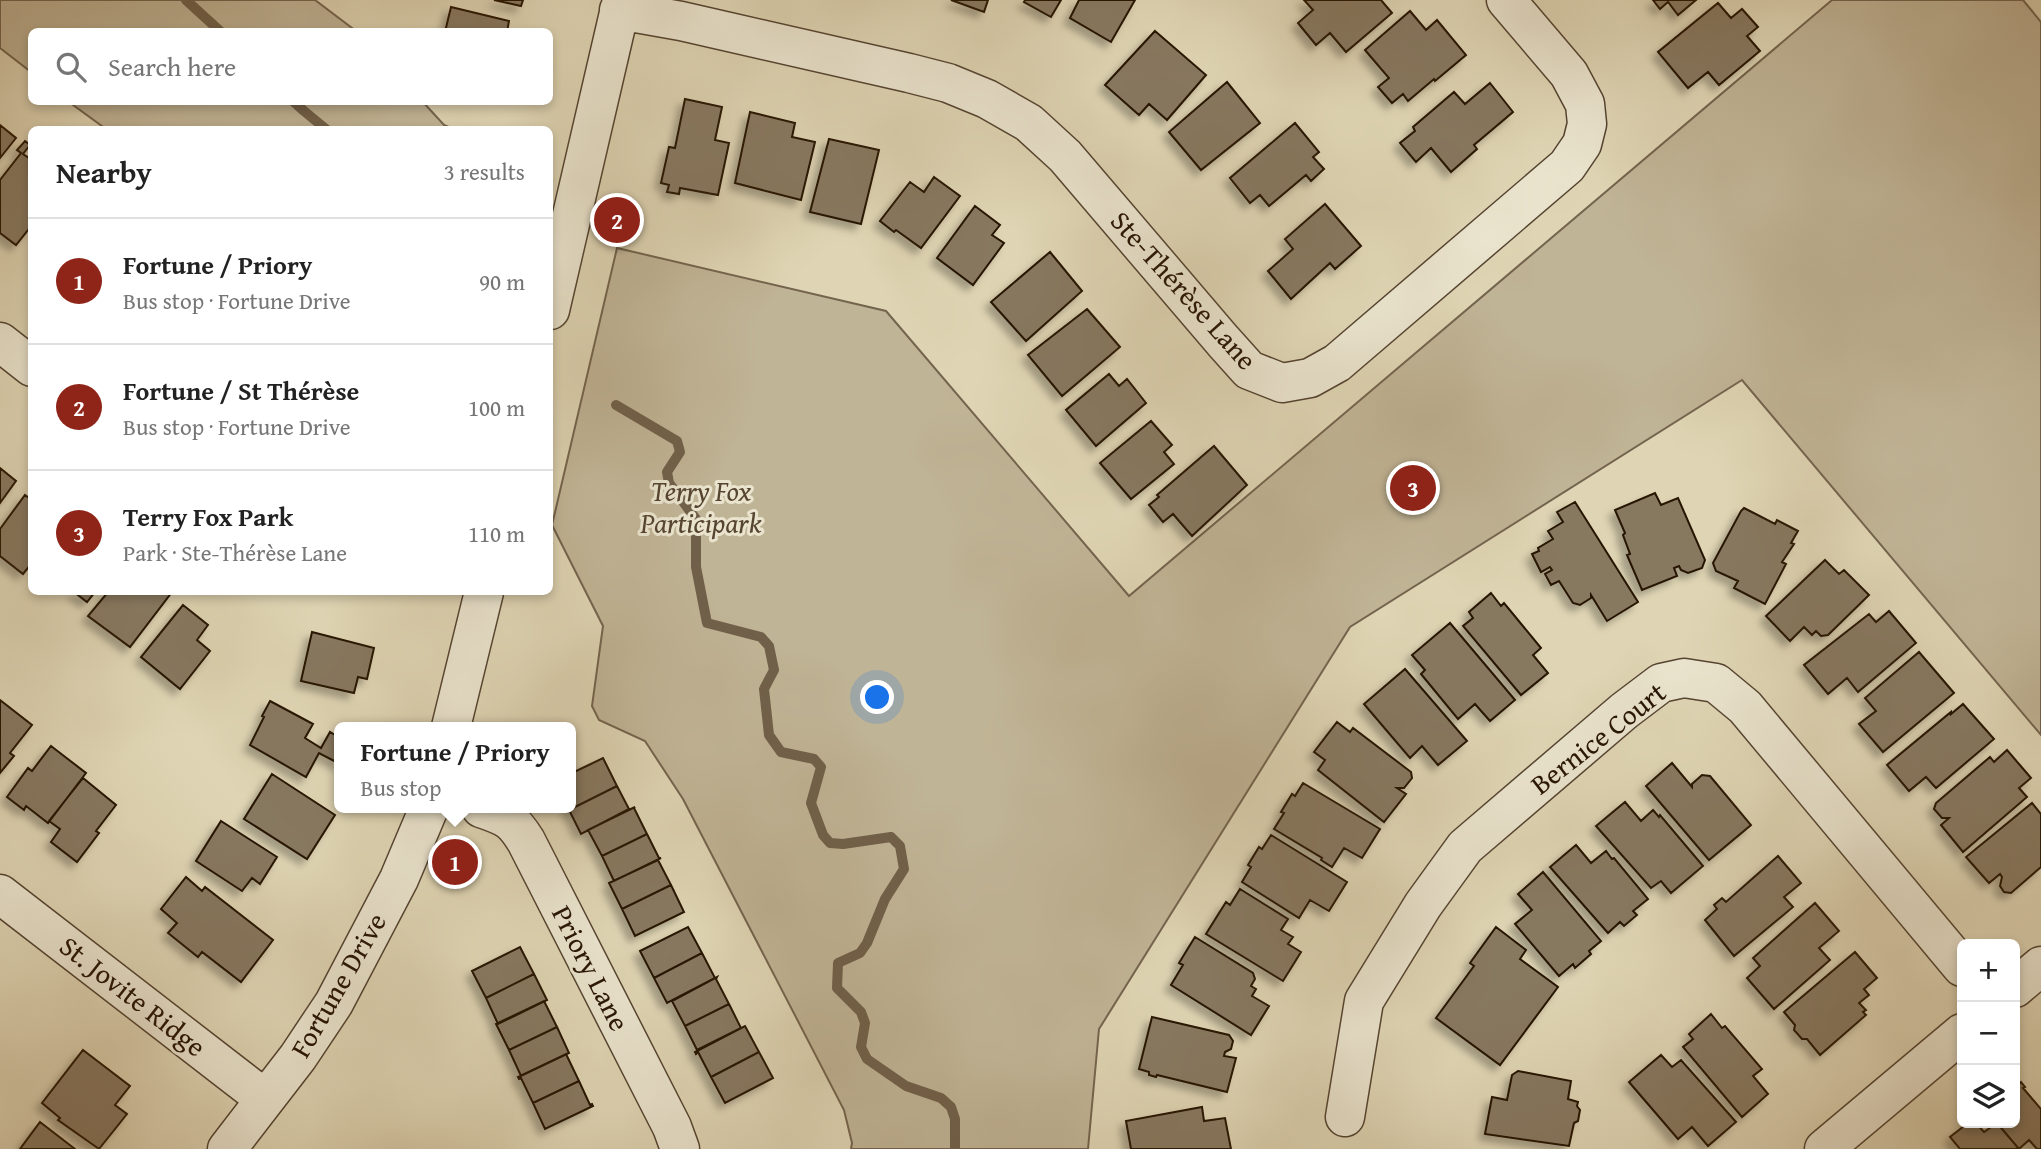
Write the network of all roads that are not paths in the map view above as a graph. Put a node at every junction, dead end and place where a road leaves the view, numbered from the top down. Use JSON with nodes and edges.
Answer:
{"nodes":[{"id":1,"x":1506,"y":0,"type":"edge"},
{"id":2,"x":620,"y":5,"type":"edge"},
{"id":3,"x":553,"y":297,"type":"edge"},
{"id":4,"x":0,"y":342,"type":"edge"},
{"id":5,"x":28,"y":364,"type":"edge"},
{"id":6,"x":473,"y":595,"type":"edge"},
{"id":7,"x":452,"y":722,"type":"edge"},
{"id":8,"x":427,"y":813,"type":"edge"},
{"id":9,"x":496,"y":813,"type":"edge"},
{"id":10,"x":0,"y":894,"type":"edge"},
{"id":11,"x":1957,"y":961,"type":"edge"},
{"id":12,"x":2041,"y":966,"type":"edge"},
{"id":13,"x":2020,"y":985,"type":"edge"},
{"id":14,"x":1957,"y":1037,"type":"edge"},
{"id":15,"x":265,"y":1099,"type":"junction"},
{"id":16,"x":1345,"y":1117,"type":"dead end"},
{"id":17,"x":226,"y":1149,"type":"edge"},
{"id":18,"x":680,"y":1149,"type":"edge"},
{"id":19,"x":1824,"y":1149,"type":"edge"}],
"edges":[{"from":1,"to":2,"type":"street","name":"Ste-Thérèse Lane"},
{"from":2,"to":3,"type":"street"},
{"from":4,"to":5,"type":"street"},
{"from":6,"to":7,"type":"street"},
{"from":8,"to":15,"type":"street","name":"Fortune Drive"},
{"from":9,"to":18,"type":"street","name":"Priory Lane"},
{"from":10,"to":15,"type":"street","name":"St. Jovite Ridge"},
{"from":11,"to":16,"type":"street","name":"Bernice Court"},
{"from":12,"to":13,"type":"street"},
{"from":14,"to":19,"type":"street"},
{"from":15,"to":17,"type":"street","name":"Fortune Drive"}]}
